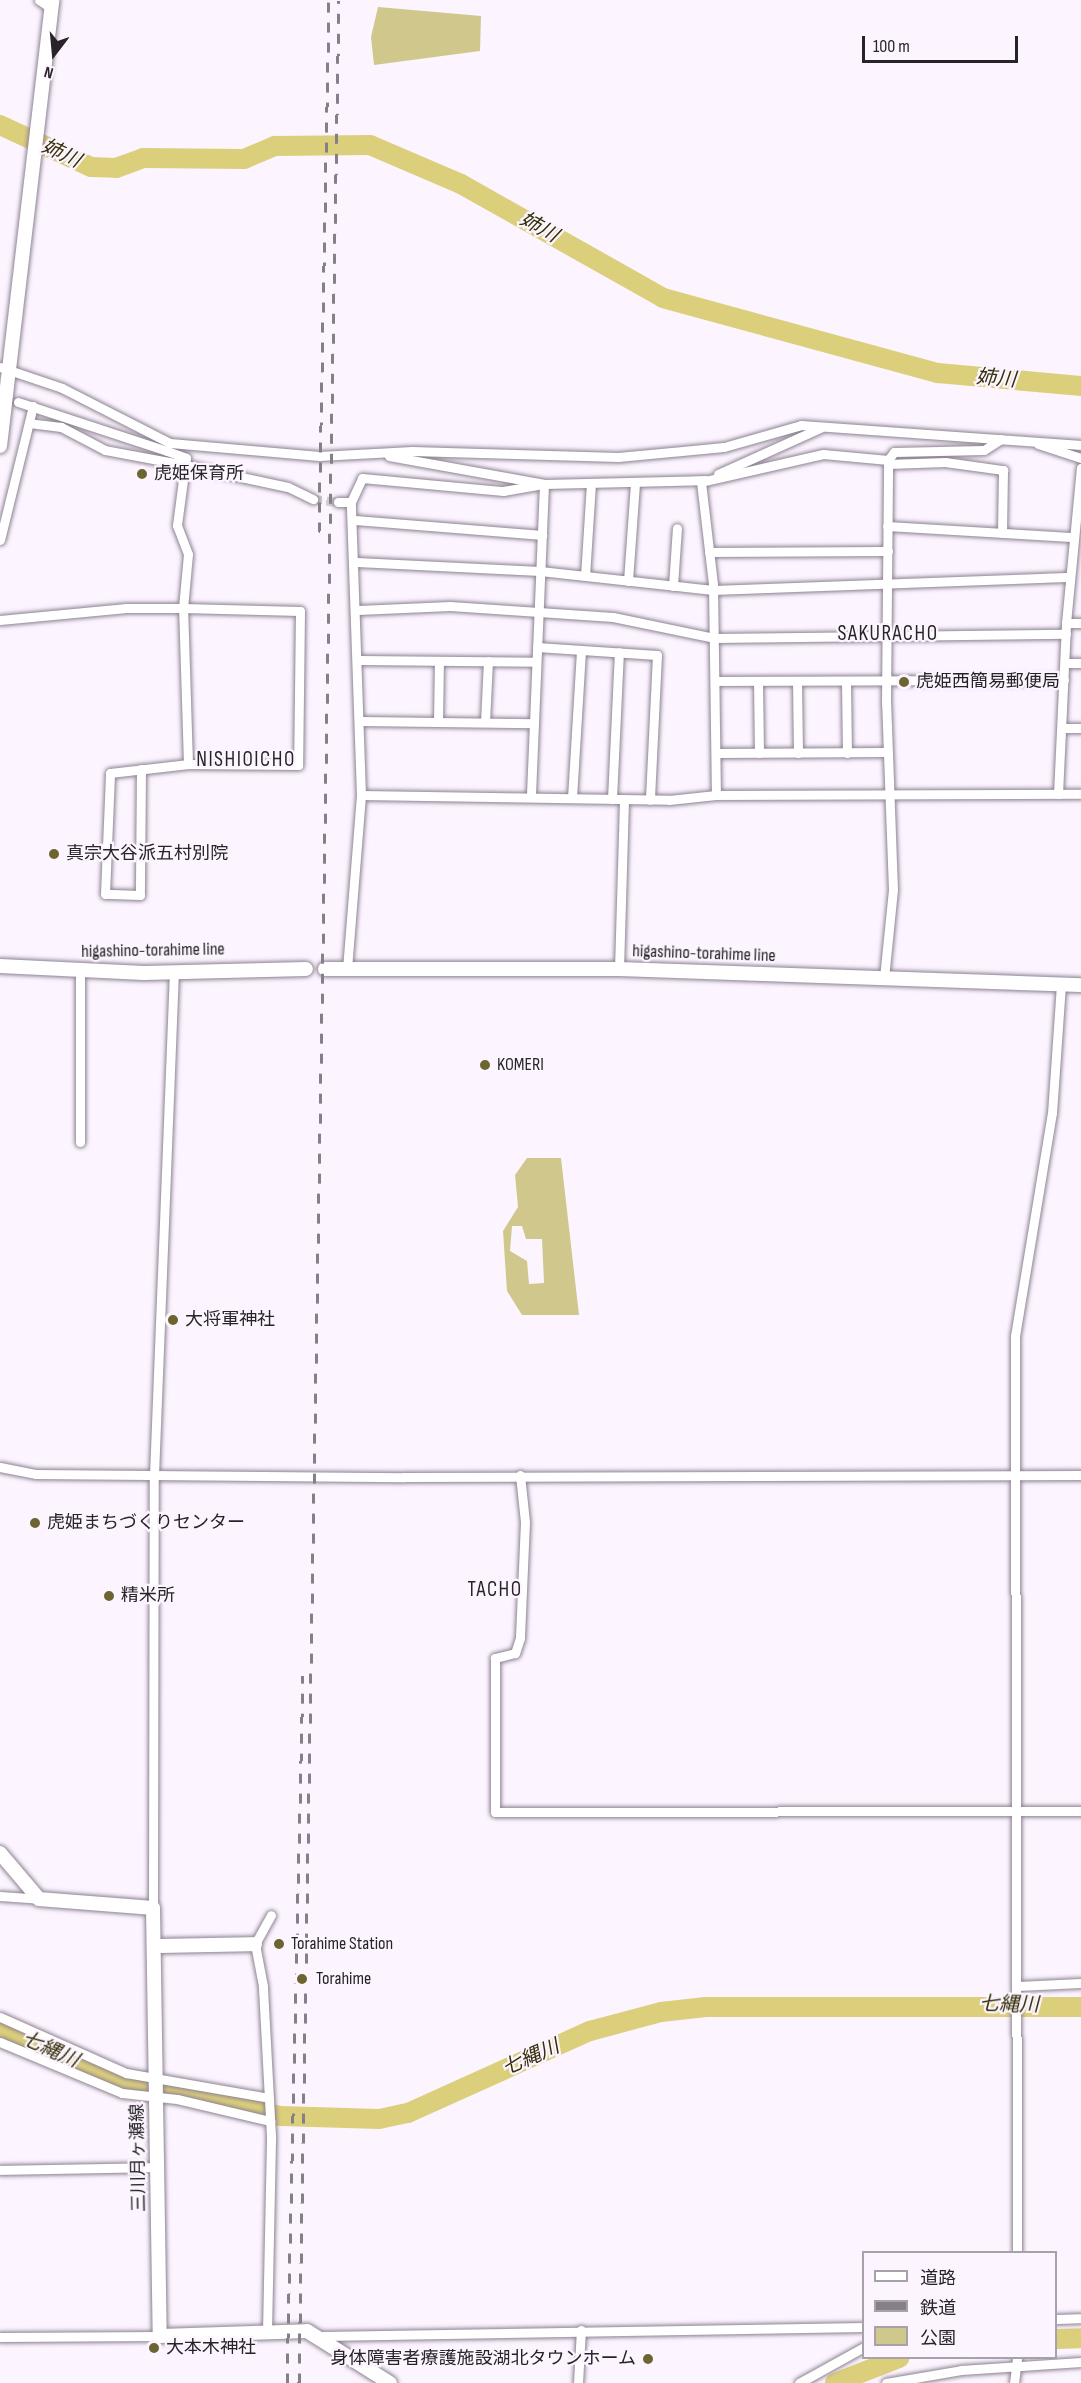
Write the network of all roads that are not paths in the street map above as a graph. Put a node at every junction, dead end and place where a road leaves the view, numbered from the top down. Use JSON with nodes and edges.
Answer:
{"nodes":[{"id":1,"x":48,"y":7,"type":"edge"},
{"id":2,"x":7,"y":364,"type":"edge"},
{"id":3,"x":18,"y":402,"type":"dead end"},
{"id":4,"x":33,"y":405,"type":"junction"},
{"id":5,"x":29,"y":423,"type":"junction"},
{"id":6,"x":130,"y":425,"type":"junction"},
{"id":7,"x":824,"y":426,"type":"junction"},
{"id":8,"x":119,"y":438,"type":"junction"},
{"id":9,"x":1001,"y":439,"type":"junction"},
{"id":10,"x":1029,"y":441,"type":"junction"},
{"id":11,"x":1081,"y":445,"type":"edge"},
{"id":12,"x":0,"y":446,"type":"edge"},
{"id":13,"x":375,"y":453,"type":"junction"},
{"id":14,"x":1081,"y":458,"type":"edge"},
{"id":15,"x":888,"y":462,"type":"junction"},
{"id":16,"x":185,"y":465,"type":"junction"},
{"id":17,"x":1081,"y":468,"type":"edge"},
{"id":18,"x":701,"y":482,"type":"junction"},
{"id":19,"x":591,"y":483,"type":"junction"},
{"id":20,"x":635,"y":483,"type":"junction"},
{"id":21,"x":544,"y":484,"type":"junction"},
{"id":22,"x":313,"y":499,"type":"tunnel mouth"},
{"id":23,"x":338,"y":502,"type":"tunnel mouth"},
{"id":24,"x":351,"y":502,"type":"junction"},
{"id":25,"x":355,"y":520,"type":"junction"},
{"id":26,"x":887,"y":526,"type":"junction"},
{"id":27,"x":677,"y":528,"type":"dead end"},
{"id":28,"x":1002,"y":533,"type":"junction"},
{"id":29,"x":542,"y":535,"type":"junction"},
{"id":30,"x":1071,"y":537,"type":"junction"},
{"id":31,"x":0,"y":540,"type":"edge"},
{"id":32,"x":888,"y":551,"type":"junction"},
{"id":33,"x":710,"y":552,"type":"junction"},
{"id":34,"x":357,"y":562,"type":"junction"},
{"id":35,"x":540,"y":571,"type":"junction"},
{"id":36,"x":585,"y":576,"type":"junction"},
{"id":37,"x":1066,"y":577,"type":"junction"},
{"id":38,"x":628,"y":580,"type":"junction"},
{"id":39,"x":888,"y":583,"type":"junction"},
{"id":40,"x":673,"y":586,"type":"junction"},
{"id":41,"x":713,"y":590,"type":"junction"},
{"id":42,"x":183,"y":608,"type":"junction"},
{"id":43,"x":358,"y":610,"type":"junction"},
{"id":44,"x":538,"y":612,"type":"junction"},
{"id":45,"x":0,"y":620,"type":"edge"},
{"id":46,"x":1066,"y":622,"type":"junction"},
{"id":47,"x":1081,"y":623,"type":"edge"},
{"id":48,"x":889,"y":634,"type":"junction"},
{"id":49,"x":1066,"y":634,"type":"junction"},
{"id":50,"x":714,"y":638,"type":"junction"},
{"id":51,"x":537,"y":647,"type":"junction"},
{"id":52,"x":581,"y":650,"type":"junction"},
{"id":53,"x":619,"y":652,"type":"junction"},
{"id":54,"x":358,"y":660,"type":"junction"},
{"id":55,"x":439,"y":661,"type":"junction"},
{"id":56,"x":488,"y":661,"type":"junction"},
{"id":57,"x":536,"y":662,"type":"junction"},
{"id":58,"x":1065,"y":663,"type":"junction"},
{"id":59,"x":1081,"y":663,"type":"edge"},
{"id":60,"x":1064,"y":680,"type":"junction"},
{"id":61,"x":715,"y":681,"type":"junction"},
{"id":62,"x":758,"y":681,"type":"junction"},
{"id":63,"x":797,"y":681,"type":"junction"},
{"id":64,"x":846,"y":682,"type":"junction"},
{"id":65,"x":886,"y":682,"type":"junction"},
{"id":66,"x":360,"y":721,"type":"junction"},
{"id":67,"x":438,"y":722,"type":"junction"},
{"id":68,"x":485,"y":722,"type":"junction"},
{"id":69,"x":534,"y":723,"type":"junction"},
{"id":70,"x":1062,"y":728,"type":"junction"},
{"id":71,"x":1081,"y":728,"type":"edge"},
{"id":72,"x":887,"y":752,"type":"junction"},
{"id":73,"x":716,"y":753,"type":"junction"},
{"id":74,"x":759,"y":753,"type":"junction"},
{"id":75,"x":798,"y":753,"type":"junction"},
{"id":76,"x":847,"y":753,"type":"junction"},
{"id":77,"x":188,"y":764,"type":"junction"},
{"id":78,"x":141,"y":769,"type":"junction"},
{"id":79,"x":888,"y":794,"type":"junction"},
{"id":80,"x":1058,"y":794,"type":"junction"},
{"id":81,"x":1081,"y":794,"type":"edge"},
{"id":82,"x":361,"y":795,"type":"junction"},
{"id":83,"x":716,"y":795,"type":"junction"},
{"id":84,"x":531,"y":798,"type":"junction"},
{"id":85,"x":572,"y":798,"type":"junction"},
{"id":86,"x":612,"y":799,"type":"junction"},
{"id":87,"x":624,"y":799,"type":"junction"},
{"id":88,"x":650,"y":800,"type":"junction"},
{"id":89,"x":0,"y":966,"type":"edge"},
{"id":90,"x":306,"y":969,"type":"dead end"},
{"id":91,"x":325,"y":969,"type":"dead end"},
{"id":92,"x":347,"y":969,"type":"junction"},
{"id":93,"x":619,"y":969,"type":"junction"},
{"id":94,"x":174,"y":970,"type":"junction"},
{"id":95,"x":80,"y":971,"type":"junction"},
{"id":96,"x":884,"y":978,"type":"junction"},
{"id":97,"x":1061,"y":984,"type":"junction"},
{"id":98,"x":1081,"y":985,"type":"edge"},
{"id":99,"x":80,"y":1142,"type":"dead end"},
{"id":100,"x":0,"y":1467,"type":"edge"},
{"id":101,"x":154,"y":1475,"type":"junction"},
{"id":102,"x":520,"y":1475,"type":"junction"},
{"id":103,"x":1016,"y":1475,"type":"junction"},
{"id":104,"x":1081,"y":1475,"type":"edge"},
{"id":105,"x":1015,"y":1811,"type":"junction"},
{"id":106,"x":1081,"y":1811,"type":"edge"},
{"id":107,"x":0,"y":1853,"type":"edge"},
{"id":108,"x":0,"y":1896,"type":"edge"},
{"id":109,"x":39,"y":1899,"type":"junction"},
{"id":110,"x":153,"y":1908,"type":"junction"},
{"id":111,"x":271,"y":1915,"type":"dead end"},
{"id":112,"x":255,"y":1944,"type":"junction"},
{"id":113,"x":154,"y":1946,"type":"junction"},
{"id":114,"x":1081,"y":1983,"type":"edge"},
{"id":115,"x":1017,"y":1987,"type":"junction"},
{"id":116,"x":0,"y":2017,"type":"edge"},
{"id":117,"x":0,"y":2042,"type":"edge"},
{"id":118,"x":156,"y":2075,"type":"junction"},
{"id":119,"x":269,"y":2098,"type":"junction"},
{"id":120,"x":156,"y":2099,"type":"junction"},
{"id":121,"x":270,"y":2121,"type":"junction"},
{"id":122,"x":157,"y":2167,"type":"junction"},
{"id":123,"x":0,"y":2170,"type":"edge"},
{"id":124,"x":1017,"y":2251,"type":"edge"},
{"id":125,"x":1081,"y":2318,"type":"edge"},
{"id":126,"x":1057,"y":2319,"type":"edge"},
{"id":127,"x":862,"y":2327,"type":"edge"},
{"id":128,"x":581,"y":2330,"type":"junction"},
{"id":129,"x":267,"y":2331,"type":"junction"},
{"id":130,"x":160,"y":2336,"type":"junction"},
{"id":131,"x":322,"y":2336,"type":"junction"},
{"id":132,"x":0,"y":2337,"type":"edge"},
{"id":133,"x":862,"y":2348,"type":"edge"},
{"id":134,"x":1081,"y":2362,"type":"edge"},
{"id":135,"x":1017,"y":2363,"type":"edge"},
{"id":136,"x":390,"y":2383,"type":"edge"},
{"id":137,"x":578,"y":2383,"type":"edge"},
{"id":138,"x":799,"y":2383,"type":"edge"},
{"id":139,"x":886,"y":2383,"type":"edge"},
{"id":140,"x":1014,"y":2383,"type":"edge"}],
"edges":[{"from":1,"to":2,"type":"main road"},
{"from":2,"to":6,"type":"street"},
{"from":2,"to":12,"type":"main road"},
{"from":3,"to":4,"type":"street"},
{"from":4,"to":5,"type":"street"},
{"from":4,"to":8,"type":"street"},
{"from":5,"to":16,"type":"street"},
{"from":5,"to":31,"type":"street"},
{"from":6,"to":8,"type":"street"},
{"from":6,"to":13,"type":"street"},
{"from":7,"to":9,"type":"street"},
{"from":7,"to":13,"type":"street"},
{"from":7,"to":18,"type":"street"},
{"from":8,"to":16,"type":"street"},
{"from":9,"to":10,"type":"street"},
{"from":9,"to":15,"type":"street"},
{"from":10,"to":11,"type":"street"},
{"from":10,"to":14,"type":"street"},
{"from":13,"to":21,"type":"street"},
{"from":15,"to":18,"type":"street"},
{"from":15,"to":26,"type":"street"},
{"from":15,"to":28,"type":"street"},
{"from":16,"to":22,"type":"street"},
{"from":16,"to":42,"type":"street"},
{"from":17,"to":30,"type":"street"},
{"from":18,"to":20,"type":"street"},
{"from":18,"to":33,"type":"street"},
{"from":19,"to":20,"type":"street"},
{"from":19,"to":21,"type":"street"},
{"from":19,"to":36,"type":"street"},
{"from":20,"to":38,"type":"street"},
{"from":21,"to":24,"type":"street"},
{"from":21,"to":29,"type":"street"},
{"from":23,"to":24,"type":"street"},
{"from":24,"to":25,"type":"street"},
{"from":25,"to":29,"type":"street"},
{"from":25,"to":34,"type":"street"},
{"from":26,"to":28,"type":"street"},
{"from":26,"to":32,"type":"street"},
{"from":27,"to":40,"type":"street"},
{"from":28,"to":30,"type":"street"},
{"from":29,"to":35,"type":"street"},
{"from":30,"to":37,"type":"street"},
{"from":32,"to":33,"type":"street"},
{"from":32,"to":39,"type":"street"},
{"from":33,"to":41,"type":"street"},
{"from":34,"to":35,"type":"street"},
{"from":34,"to":43,"type":"street"},
{"from":35,"to":36,"type":"street"},
{"from":35,"to":44,"type":"street"},
{"from":36,"to":38,"type":"street"},
{"from":37,"to":39,"type":"street"},
{"from":37,"to":46,"type":"street"},
{"from":38,"to":40,"type":"street"},
{"from":39,"to":41,"type":"street"},
{"from":39,"to":48,"type":"street"},
{"from":40,"to":41,"type":"street"},
{"from":41,"to":50,"type":"street"},
{"from":42,"to":45,"type":"street"},
{"from":42,"to":77,"type":"street"},
{"from":42,"to":77,"type":"street"},
{"from":43,"to":44,"type":"street"},
{"from":43,"to":54,"type":"street"},
{"from":44,"to":50,"type":"street"},
{"from":44,"to":51,"type":"street"},
{"from":46,"to":47,"type":"street"},
{"from":46,"to":49,"type":"street"},
{"from":48,"to":49,"type":"street"},
{"from":48,"to":50,"type":"street"},
{"from":48,"to":65,"type":"street"},
{"from":49,"to":58,"type":"street"},
{"from":50,"to":61,"type":"street"},
{"from":51,"to":52,"type":"street"},
{"from":51,"to":57,"type":"street"},
{"from":52,"to":53,"type":"street"},
{"from":52,"to":85,"type":"street"},
{"from":53,"to":86,"type":"street"},
{"from":53,"to":88,"type":"street"},
{"from":54,"to":55,"type":"street"},
{"from":54,"to":66,"type":"street"},
{"from":55,"to":56,"type":"street"},
{"from":55,"to":67,"type":"street"},
{"from":56,"to":57,"type":"street"},
{"from":56,"to":68,"type":"street"},
{"from":57,"to":69,"type":"street"},
{"from":58,"to":59,"type":"street"},
{"from":58,"to":60,"type":"street"},
{"from":60,"to":65,"type":"street"},
{"from":60,"to":70,"type":"street"},
{"from":61,"to":62,"type":"street"},
{"from":61,"to":73,"type":"street"},
{"from":62,"to":63,"type":"street"},
{"from":62,"to":74,"type":"street"},
{"from":63,"to":64,"type":"street"},
{"from":63,"to":75,"type":"street"},
{"from":64,"to":65,"type":"street"},
{"from":64,"to":76,"type":"street"},
{"from":65,"to":72,"type":"street"},
{"from":66,"to":67,"type":"street"},
{"from":66,"to":82,"type":"street"},
{"from":67,"to":68,"type":"street"},
{"from":68,"to":69,"type":"street"},
{"from":69,"to":84,"type":"street"},
{"from":70,"to":71,"type":"street"},
{"from":70,"to":80,"type":"street"},
{"from":72,"to":76,"type":"street"},
{"from":72,"to":79,"type":"street"},
{"from":73,"to":74,"type":"street"},
{"from":73,"to":83,"type":"street"},
{"from":74,"to":75,"type":"street"},
{"from":75,"to":76,"type":"street"},
{"from":77,"to":78,"type":"street"},
{"from":78,"to":78,"type":"street"},
{"from":79,"to":80,"type":"street"},
{"from":79,"to":83,"type":"street"},
{"from":79,"to":96,"type":"street"},
{"from":80,"to":81,"type":"street"},
{"from":82,"to":84,"type":"street"},
{"from":82,"to":92,"type":"street"},
{"from":83,"to":88,"type":"street"},
{"from":84,"to":85,"type":"street"},
{"from":85,"to":86,"type":"street"},
{"from":86,"to":87,"type":"street"},
{"from":87,"to":88,"type":"street"},
{"from":87,"to":93,"type":"street"},
{"from":89,"to":95,"type":"main road","name":"higashino-torahime line"},
{"from":90,"to":94,"type":"main road","name":"higashino-torahime line"},
{"from":91,"to":92,"type":"main road","name":"higashino-torahime line"},
{"from":92,"to":93,"type":"main road","name":"higashino-torahime line"},
{"from":93,"to":96,"type":"main road","name":"higashino-torahime line"},
{"from":94,"to":95,"type":"main road","name":"higashino-torahime line"},
{"from":94,"to":101,"type":"street"},
{"from":95,"to":99,"type":"street"},
{"from":96,"to":97,"type":"main road","name":"higashino-torahime line"},
{"from":97,"to":98,"type":"main road","name":"higashino-torahime line"},
{"from":97,"to":103,"type":"street"},
{"from":100,"to":101,"type":"street"},
{"from":101,"to":102,"type":"street"},
{"from":101,"to":110,"type":"street"},
{"from":102,"to":103,"type":"street"},
{"from":102,"to":105,"type":"street"},
{"from":103,"to":104,"type":"street"},
{"from":103,"to":105,"type":"street"},
{"from":105,"to":106,"type":"street"},
{"from":105,"to":115,"type":"street"},
{"from":107,"to":109,"type":"main road"},
{"from":108,"to":109,"type":"street"},
{"from":109,"to":110,"type":"main road"},
{"from":110,"to":113,"type":"main road","name":"三川月ヶ瀬線"},
{"from":111,"to":112,"type":"street"},
{"from":112,"to":113,"type":"main road"},
{"from":112,"to":119,"type":"street"},
{"from":113,"to":118,"type":"main road","name":"三川月ヶ瀬線"},
{"from":114,"to":115,"type":"street"},
{"from":115,"to":124,"type":"street"},
{"from":116,"to":118,"type":"street"},
{"from":117,"to":120,"type":"street"},
{"from":118,"to":119,"type":"street"},
{"from":118,"to":120,"type":"main road","name":"三川月ヶ瀬線"},
{"from":119,"to":121,"type":"street"},
{"from":120,"to":121,"type":"street"},
{"from":120,"to":122,"type":"main road","name":"三川月ヶ瀬線"},
{"from":121,"to":129,"type":"street"},
{"from":122,"to":123,"type":"street"},
{"from":122,"to":130,"type":"main road","name":"三川月ヶ瀬線"},
{"from":125,"to":126,"type":"street"},
{"from":127,"to":128,"type":"street"},
{"from":128,"to":131,"type":"street"},
{"from":128,"to":137,"type":"street"},
{"from":129,"to":130,"type":"main road"},
{"from":129,"to":131,"type":"main road"},
{"from":130,"to":132,"type":"street"},
{"from":131,"to":136,"type":"main road"},
{"from":133,"to":138,"type":"street"},
{"from":134,"to":135,"type":"street"},
{"from":135,"to":139,"type":"street"},
{"from":135,"to":140,"type":"street"}]}
